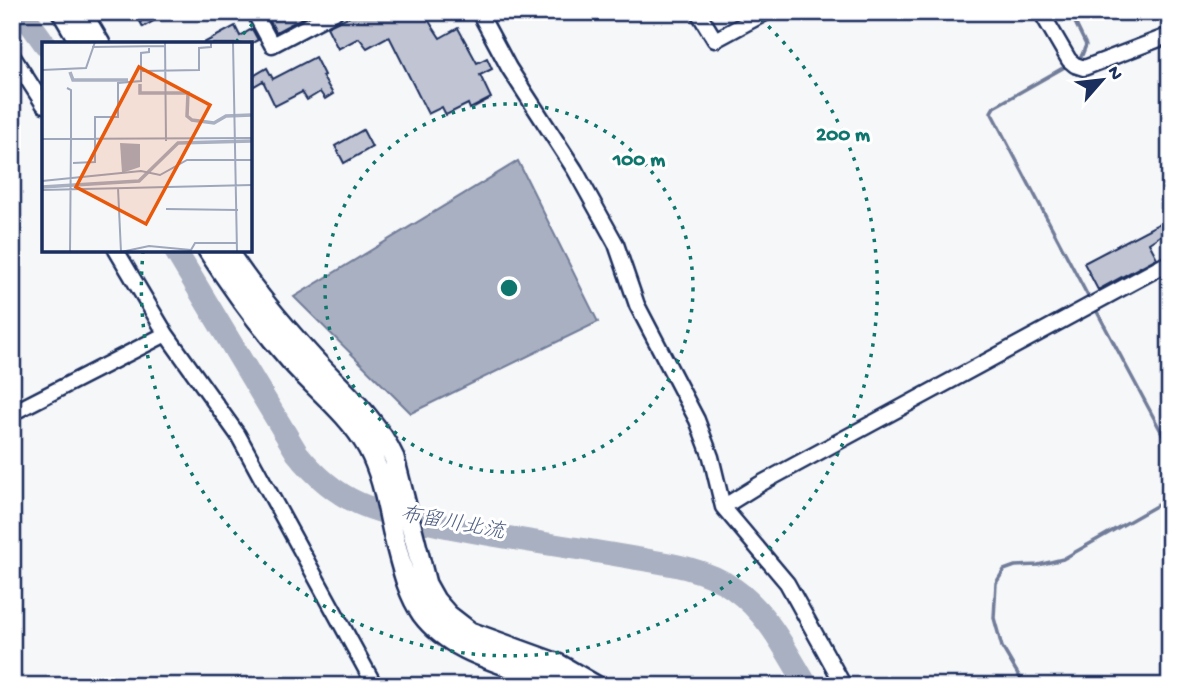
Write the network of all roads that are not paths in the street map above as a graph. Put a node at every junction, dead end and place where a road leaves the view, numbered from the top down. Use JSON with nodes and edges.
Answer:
{"nodes":[{"id":1,"x":62,"y":12,"type":"edge"},
{"id":2,"x":81,"y":12,"type":"edge"},
{"id":3,"x":254,"y":12,"type":"edge"},
{"id":4,"x":335,"y":12,"type":"edge"},
{"id":5,"x":479,"y":12,"type":"edge"},
{"id":6,"x":698,"y":12,"type":"edge"},
{"id":7,"x":767,"y":12,"type":"edge"},
{"id":8,"x":1041,"y":12,"type":"edge"},
{"id":9,"x":1169,"y":39,"type":"edge"},
{"id":10,"x":80,"y":42,"type":"edge"},
{"id":11,"x":99,"y":42,"type":"edge"},
{"id":12,"x":12,"y":55,"type":"edge"},
{"id":13,"x":42,"y":102,"type":"edge"},
{"id":14,"x":117,"y":252,"type":"edge"},
{"id":15,"x":209,"y":252,"type":"edge"},
{"id":16,"x":228,"y":252,"type":"edge"},
{"id":17,"x":1170,"y":262,"type":"edge"},
{"id":18,"x":166,"y":334,"type":"junction"},
{"id":19,"x":12,"y":413,"type":"edge"},
{"id":20,"x":723,"y":507,"type":"junction"},
{"id":21,"x":376,"y":686,"type":"edge"},
{"id":22,"x":562,"y":686,"type":"edge"},
{"id":23,"x":596,"y":686,"type":"edge"},
{"id":24,"x":844,"y":686,"type":"edge"}],
"edges":[{"from":1,"to":10,"type":"street"},
{"from":2,"to":11,"type":"street"},
{"from":3,"to":4,"type":"street"},
{"from":5,"to":20,"type":"street"},
{"from":6,"to":7,"type":"street"},
{"from":8,"to":9,"type":"street"},
{"from":12,"to":13,"type":"street"},
{"from":14,"to":18,"type":"street"},
{"from":15,"to":22,"type":"street"},
{"from":16,"to":23,"type":"street"},
{"from":17,"to":20,"type":"street"},
{"from":18,"to":19,"type":"street"},
{"from":18,"to":21,"type":"street"},
{"from":20,"to":24,"type":"street"}]}
